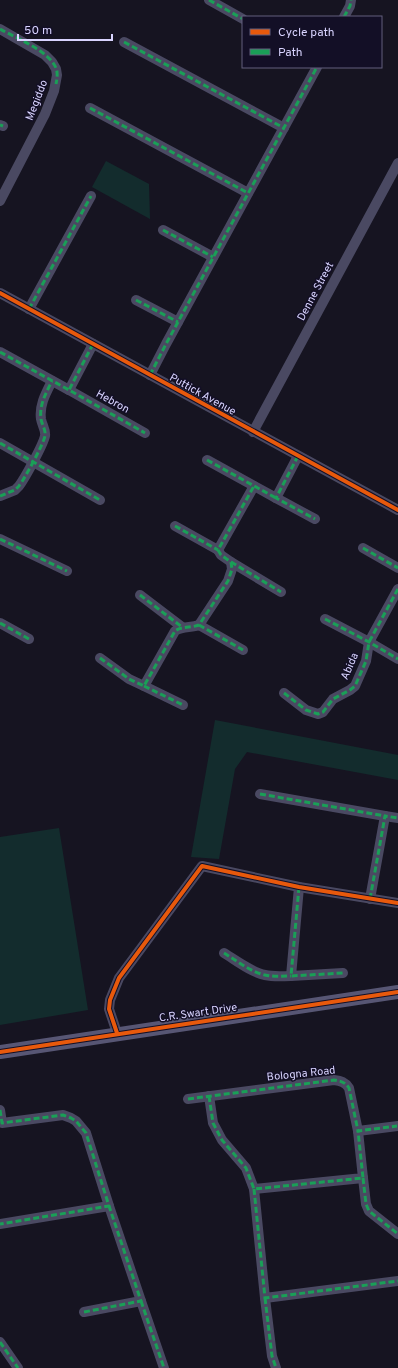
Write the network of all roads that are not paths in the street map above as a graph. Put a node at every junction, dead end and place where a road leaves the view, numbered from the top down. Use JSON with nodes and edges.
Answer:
{"nodes":[{"id":1,"x":209,"y":0,"type":"edge"},
{"id":2,"x":351,"y":0,"type":"edge"},
{"id":3,"x":345,"y":16,"type":"edge"},
{"id":4,"x":242,"y":18,"type":"edge"},
{"id":5,"x":0,"y":29,"type":"edge"},
{"id":6,"x":124,"y":42,"type":"dead end"},
{"id":7,"x":316,"y":68,"type":"edge"},
{"id":8,"x":90,"y":108,"type":"dead end"},
{"id":9,"x":284,"y":128,"type":"junction"},
{"id":10,"x":398,"y":163,"type":"edge"},
{"id":11,"x":248,"y":193,"type":"junction"},
{"id":12,"x":91,"y":196,"type":"dead end"},
{"id":13,"x":0,"y":201,"type":"edge"},
{"id":14,"x":163,"y":230,"type":"dead end"},
{"id":15,"x":213,"y":257,"type":"junction"},
{"id":16,"x":0,"y":293,"type":"edge"},
{"id":17,"x":136,"y":300,"type":"dead end"},
{"id":18,"x":29,"y":309,"type":"junction"},
{"id":19,"x":178,"y":322,"type":"junction"},
{"id":20,"x":93,"y":344,"type":"junction"},
{"id":21,"x":0,"y":352,"type":"edge"},
{"id":22,"x":150,"y":375,"type":"junction"},
{"id":23,"x":52,"y":381,"type":"junction"},
{"id":24,"x":69,"y":390,"type":"junction"},
{"id":25,"x":253,"y":432,"type":"junction"},
{"id":26,"x":145,"y":433,"type":"dead end"},
{"id":27,"x":0,"y":443,"type":"edge"},
{"id":28,"x":298,"y":456,"type":"junction"},
{"id":29,"x":207,"y":460,"type":"dead end"},
{"id":30,"x":32,"y":461,"type":"junction"},
{"id":31,"x":254,"y":486,"type":"junction"},
{"id":32,"x":0,"y":496,"type":"edge"},
{"id":33,"x":276,"y":498,"type":"junction"},
{"id":34,"x":100,"y":500,"type":"dead end"},
{"id":35,"x":398,"y":510,"type":"edge"},
{"id":36,"x":315,"y":520,"type":"dead end"},
{"id":37,"x":175,"y":526,"type":"dead end"},
{"id":38,"x":0,"y":539,"type":"edge"},
{"id":39,"x":363,"y":548,"type":"dead end"},
{"id":40,"x":218,"y":550,"type":"junction"},
{"id":41,"x":231,"y":562,"type":"junction"},
{"id":42,"x":398,"y":568,"type":"edge"},
{"id":43,"x":67,"y":571,"type":"dead end"},
{"id":44,"x":398,"y":589,"type":"edge"},
{"id":45,"x":281,"y":592,"type":"dead end"},
{"id":46,"x":140,"y":595,"type":"dead end"},
{"id":47,"x":325,"y":619,"type":"dead end"},
{"id":48,"x":0,"y":623,"type":"edge"},
{"id":49,"x":199,"y":625,"type":"junction"},
{"id":50,"x":182,"y":627,"type":"junction"},
{"id":51,"x":29,"y":639,"type":"dead end"},
{"id":52,"x":369,"y":642,"type":"junction"},
{"id":53,"x":243,"y":650,"type":"dead end"},
{"id":54,"x":100,"y":658,"type":"dead end"},
{"id":55,"x":398,"y":659,"type":"edge"},
{"id":56,"x":144,"y":686,"type":"junction"},
{"id":57,"x":284,"y":693,"type":"dead end"},
{"id":58,"x":183,"y":705,"type":"dead end"},
{"id":59,"x":260,"y":794,"type":"dead end"},
{"id":60,"x":385,"y":816,"type":"junction"},
{"id":61,"x":398,"y":818,"type":"edge"},
{"id":62,"x":299,"y":887,"type":"junction"},
{"id":63,"x":370,"y":899,"type":"junction"},
{"id":64,"x":398,"y":903,"type":"edge"},
{"id":65,"x":224,"y":953,"type":"dead end"},
{"id":66,"x":343,"y":973,"type":"dead end"},
{"id":67,"x":290,"y":976,"type":"junction"},
{"id":68,"x":398,"y":992,"type":"edge"},
{"id":69,"x":117,"y":1033,"type":"junction"},
{"id":70,"x":0,"y":1052,"type":"edge"},
{"id":71,"x":209,"y":1096,"type":"junction"},
{"id":72,"x":188,"y":1099,"type":"dead end"},
{"id":73,"x":0,"y":1110,"type":"edge"},
{"id":74,"x":1,"y":1123,"type":"edge"},
{"id":75,"x":398,"y":1126,"type":"edge"},
{"id":76,"x":358,"y":1131,"type":"junction"},
{"id":77,"x":363,"y":1178,"type":"junction"},
{"id":78,"x":254,"y":1189,"type":"junction"},
{"id":79,"x":109,"y":1206,"type":"junction"},
{"id":80,"x":0,"y":1224,"type":"edge"},
{"id":81,"x":398,"y":1234,"type":"edge"},
{"id":82,"x":398,"y":1281,"type":"edge"},
{"id":83,"x":265,"y":1298,"type":"junction"},
{"id":84,"x":141,"y":1301,"type":"junction"},
{"id":85,"x":84,"y":1312,"type":"dead end"},
{"id":86,"x":0,"y":1342,"type":"edge"},
{"id":87,"x":18,"y":1368,"type":"edge"},
{"id":88,"x":164,"y":1368,"type":"edge"},
{"id":89,"x":276,"y":1368,"type":"edge"}],
"edges":[{"from":1,"to":4,"type":"street"},
{"from":2,"to":3,"type":"street"},
{"from":5,"to":13,"type":"street","name":"Megiddo"},
{"from":6,"to":9,"type":"street"},
{"from":7,"to":9,"type":"street"},
{"from":8,"to":11,"type":"street"},
{"from":9,"to":11,"type":"street"},
{"from":10,"to":25,"type":"street","name":"Denne Street"},
{"from":11,"to":15,"type":"street"},
{"from":12,"to":18,"type":"street"},
{"from":14,"to":15,"type":"street"},
{"from":15,"to":19,"type":"street"},
{"from":16,"to":18,"type":"street","name":"Puttick Avenue"},
{"from":17,"to":19,"type":"street"},
{"from":18,"to":20,"type":"street","name":"Puttick Avenue"},
{"from":19,"to":22,"type":"street"},
{"from":20,"to":22,"type":"street","name":"Puttick Avenue"},
{"from":20,"to":24,"type":"street"},
{"from":21,"to":23,"type":"street","name":"Hebron"},
{"from":22,"to":25,"type":"street","name":"Puttick Avenue"},
{"from":23,"to":24,"type":"street","name":"Hebron"},
{"from":23,"to":30,"type":"street"},
{"from":24,"to":26,"type":"street","name":"Hebron"},
{"from":25,"to":28,"type":"street","name":"Puttick Avenue"},
{"from":27,"to":30,"type":"street"},
{"from":28,"to":33,"type":"street"},
{"from":28,"to":35,"type":"street","name":"Puttick Avenue"},
{"from":29,"to":31,"type":"street"},
{"from":30,"to":32,"type":"street"},
{"from":30,"to":34,"type":"street"},
{"from":31,"to":33,"type":"street"},
{"from":31,"to":40,"type":"street"},
{"from":33,"to":36,"type":"street"},
{"from":37,"to":40,"type":"street"},
{"from":38,"to":43,"type":"street"},
{"from":39,"to":42,"type":"street"},
{"from":40,"to":41,"type":"street"},
{"from":41,"to":45,"type":"street"},
{"from":41,"to":49,"type":"street"},
{"from":44,"to":52,"type":"street","name":"Abida"},
{"from":46,"to":50,"type":"street"},
{"from":47,"to":52,"type":"street","name":"Abida"},
{"from":48,"to":51,"type":"street"},
{"from":49,"to":50,"type":"street"},
{"from":49,"to":53,"type":"street"},
{"from":50,"to":56,"type":"street"},
{"from":52,"to":55,"type":"street","name":"Abida"},
{"from":52,"to":57,"type":"street","name":"Abida"},
{"from":54,"to":56,"type":"street"},
{"from":56,"to":58,"type":"street"},
{"from":59,"to":60,"type":"street"},
{"from":60,"to":61,"type":"street"},
{"from":60,"to":63,"type":"street"},
{"from":62,"to":63,"type":"street"},
{"from":62,"to":67,"type":"street"},
{"from":62,"to":69,"type":"street"},
{"from":63,"to":64,"type":"street"},
{"from":65,"to":67,"type":"street"},
{"from":66,"to":67,"type":"street"},
{"from":68,"to":69,"type":"street","name":"C.R. Swart Drive"},
{"from":69,"to":70,"type":"street","name":"C.R. Swart Drive"},
{"from":71,"to":72,"type":"street","name":"Bologna Road"},
{"from":71,"to":76,"type":"street","name":"Bologna Road"},
{"from":71,"to":78,"type":"street"},
{"from":73,"to":74,"type":"street"},
{"from":74,"to":79,"type":"street"},
{"from":75,"to":76,"type":"street"},
{"from":76,"to":77,"type":"street","name":"Bologna Road"},
{"from":77,"to":78,"type":"street"},
{"from":77,"to":81,"type":"street","name":"Bologna Road"},
{"from":78,"to":83,"type":"street"},
{"from":79,"to":80,"type":"street"},
{"from":79,"to":84,"type":"street"},
{"from":82,"to":83,"type":"street"},
{"from":83,"to":89,"type":"street"},
{"from":84,"to":85,"type":"street"},
{"from":84,"to":88,"type":"street"},
{"from":86,"to":87,"type":"street"}]}
